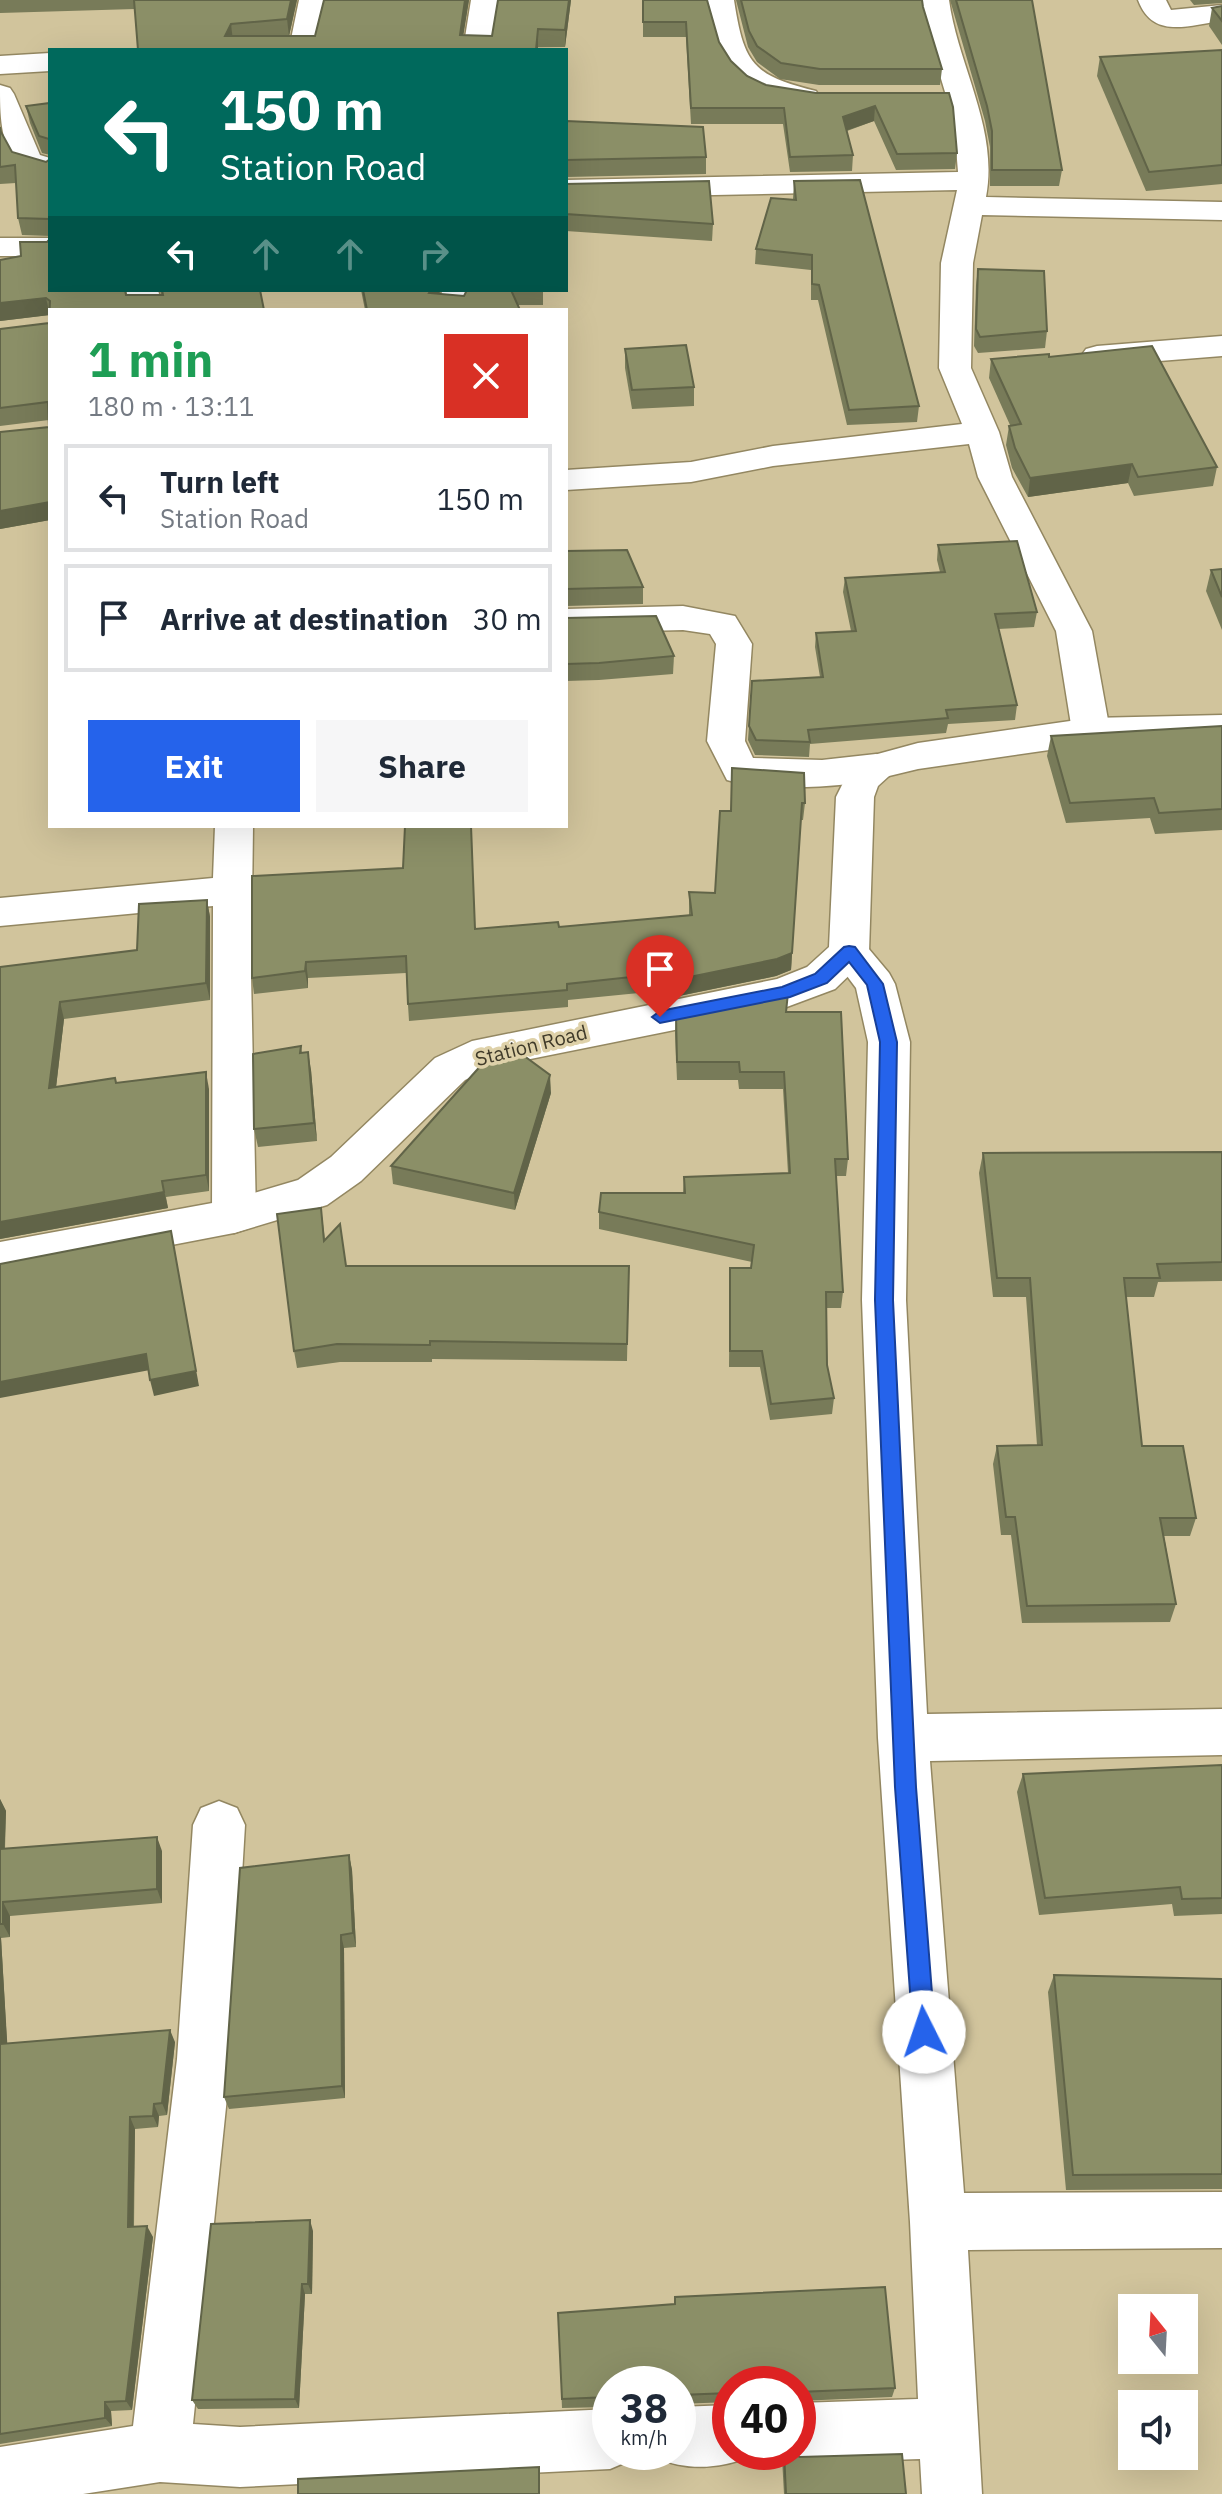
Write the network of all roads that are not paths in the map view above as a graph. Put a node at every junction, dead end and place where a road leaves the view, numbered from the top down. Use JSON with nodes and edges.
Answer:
{"nodes":[{"id":1,"x":313,"y":0,"type":"edge"},
{"id":2,"x":485,"y":0,"type":"edge"},
{"id":3,"x":720,"y":0,"type":"edge"},
{"id":4,"x":935,"y":0,"type":"edge"},
{"id":5,"x":1152,"y":0,"type":"edge"},
{"id":6,"x":1222,"y":13,"type":"edge"},
{"id":7,"x":304,"y":48,"type":"edge"},
{"id":8,"x":477,"y":48,"type":"edge"},
{"id":9,"x":48,"y":62,"type":"edge"},
{"id":10,"x":0,"y":65,"type":"edge"},
{"id":11,"x":0,"y":94,"type":"edge"},
{"id":12,"x":841,"y":97,"type":"edge"},
{"id":13,"x":48,"y":166,"type":"edge"},
{"id":14,"x":568,"y":189,"type":"edge"},
{"id":15,"x":971,"y":193,"type":"junction"},
{"id":16,"x":1222,"y":211,"type":"edge"},
{"id":17,"x":0,"y":247,"type":"edge"},
{"id":18,"x":48,"y":247,"type":"edge"},
{"id":19,"x":1222,"y":346,"type":"edge"},
{"id":20,"x":1065,"y":359,"type":"edge"},
{"id":21,"x":982,"y":432,"type":"junction"},
{"id":22,"x":568,"y":480,"type":"edge"},
{"id":23,"x":568,"y":621,"type":"edge"},
{"id":24,"x":1222,"y":728,"type":"edge"},
{"id":25,"x":1091,"y":731,"type":"junction"},
{"id":26,"x":876,"y":767,"type":"junction"},
{"id":27,"x":234,"y":828,"type":"edge"},
{"id":28,"x":232,"y":890,"type":"junction"},
{"id":29,"x":0,"y":912,"type":"edge"},
{"id":30,"x":849,"y":952,"type":"junction"},
{"id":31,"x":234,"y":1216,"type":"junction"},
{"id":32,"x":0,"y":1260,"type":"edge"},
{"id":33,"x":1222,"y":1732,"type":"edge"},
{"id":34,"x":903,"y":1738,"type":"junction"},
{"id":35,"x":219,"y":1825,"type":"dead end"},
{"id":36,"x":1222,"y":2220,"type":"edge"},
{"id":37,"x":938,"y":2222,"type":"junction"},
{"id":38,"x":949,"y":2428,"type":"junction"},
{"id":39,"x":816,"y":2432,"type":"edge"},
{"id":40,"x":592,"y":2440,"type":"edge"},
{"id":41,"x":160,"y":2452,"type":"junction"},
{"id":42,"x":0,"y":2477,"type":"edge"},
{"id":43,"x":952,"y":2494,"type":"edge"}],
"edges":[{"from":1,"to":7,"type":"street"},
{"from":2,"to":8,"type":"street"},
{"from":3,"to":12,"type":"street"},
{"from":4,"to":15,"type":"street"},
{"from":5,"to":6,"type":"street"},
{"from":9,"to":10,"type":"street"},
{"from":11,"to":13,"type":"street"},
{"from":14,"to":15,"type":"street"},
{"from":15,"to":16,"type":"street"},
{"from":15,"to":21,"type":"street"},
{"from":17,"to":18,"type":"street"},
{"from":19,"to":20,"type":"street"},
{"from":21,"to":22,"type":"street"},
{"from":21,"to":25,"type":"street"},
{"from":23,"to":26,"type":"street"},
{"from":24,"to":25,"type":"street"},
{"from":25,"to":26,"type":"street"},
{"from":26,"to":30,"type":"street"},
{"from":27,"to":28,"type":"street"},
{"from":28,"to":29,"type":"street"},
{"from":28,"to":31,"type":"street"},
{"from":30,"to":31,"type":"street","name":"Station Road"},
{"from":30,"to":34,"type":"street"},
{"from":31,"to":32,"type":"street","name":"Station Road"},
{"from":33,"to":34,"type":"street"},
{"from":34,"to":37,"type":"street"},
{"from":35,"to":41,"type":"street"},
{"from":36,"to":37,"type":"street"},
{"from":37,"to":38,"type":"street"},
{"from":38,"to":39,"type":"street"},
{"from":38,"to":43,"type":"street"},
{"from":40,"to":41,"type":"street"},
{"from":41,"to":42,"type":"street"}]}
